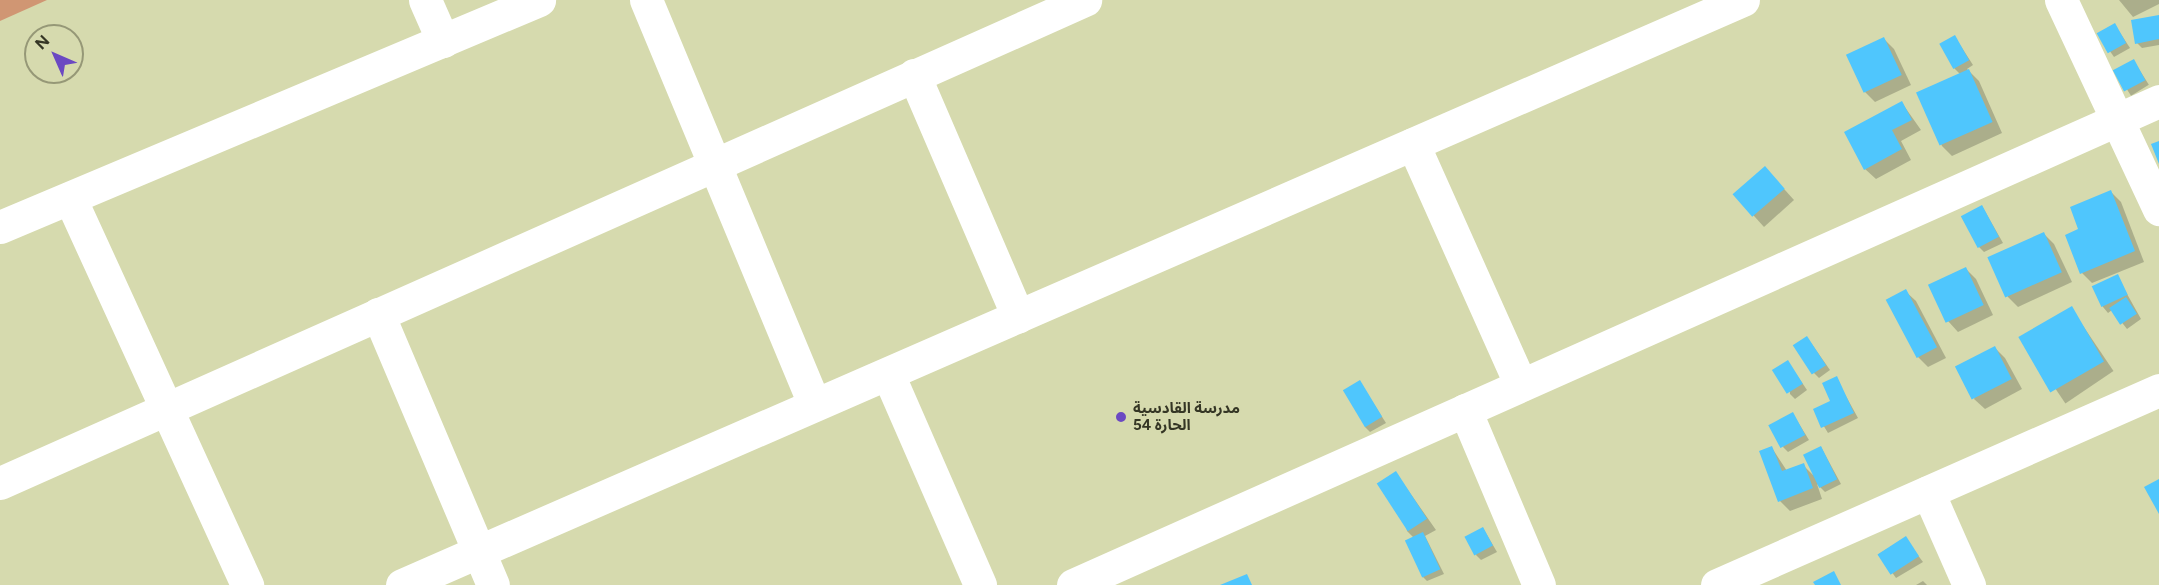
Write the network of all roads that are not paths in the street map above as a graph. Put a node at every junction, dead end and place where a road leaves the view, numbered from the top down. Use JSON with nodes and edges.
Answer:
{"nodes":[{"id":1,"x":425,"y":0,"type":"edge"},
{"id":2,"x":539,"y":0,"type":"edge"},
{"id":3,"x":646,"y":0,"type":"edge"},
{"id":4,"x":1085,"y":0,"type":"edge"},
{"id":5,"x":1743,"y":0,"type":"edge"},
{"id":6,"x":2061,"y":0,"type":"edge"},
{"id":7,"x":1029,"y":11,"type":"edge"},
{"id":8,"x":443,"y":42,"type":"junction"},
{"id":9,"x":914,"y":75,"type":"junction"},
{"id":10,"x":2159,"y":100,"type":"edge"},
{"id":11,"x":2118,"y":119,"type":"junction"},
{"id":12,"x":1413,"y":144,"type":"junction"},
{"id":13,"x":712,"y":163,"type":"junction"},
{"id":14,"x":70,"y":198,"type":"junction"},
{"id":15,"x":2159,"y":209,"type":"edge"},
{"id":16,"x":0,"y":227,"type":"edge"},
{"id":17,"x":378,"y":314,"type":"junction"},
{"id":18,"x":1018,"y":317,"type":"junction"},
{"id":19,"x":888,"y":374,"type":"junction"},
{"id":20,"x":1521,"y":385,"type":"junction"},
{"id":21,"x":2159,"y":390,"type":"edge"},
{"id":22,"x":814,"y":404,"type":"junction"},
{"id":23,"x":166,"y":409,"type":"junction"},
{"id":24,"x":1465,"y":410,"type":"junction"},
{"id":25,"x":0,"y":483,"type":"edge"},
{"id":26,"x":1928,"y":492,"type":"junction"},
{"id":27,"x":479,"y":551,"type":"junction"},
{"id":28,"x":247,"y":585,"type":"edge"},
{"id":29,"x":402,"y":585,"type":"edge"},
{"id":30,"x":493,"y":585,"type":"edge"},
{"id":31,"x":980,"y":585,"type":"edge"},
{"id":32,"x":1073,"y":585,"type":"edge"},
{"id":33,"x":1539,"y":585,"type":"edge"},
{"id":34,"x":1717,"y":585,"type":"edge"},
{"id":35,"x":1969,"y":585,"type":"edge"}],
"edges":[{"from":1,"to":8,"type":"street"},
{"from":2,"to":8,"type":"street"},
{"from":3,"to":13,"type":"street"},
{"from":4,"to":7,"type":"street"},
{"from":5,"to":12,"type":"street"},
{"from":6,"to":11,"type":"street"},
{"from":7,"to":9,"type":"street"},
{"from":8,"to":14,"type":"street"},
{"from":9,"to":13,"type":"street"},
{"from":9,"to":18,"type":"street"},
{"from":10,"to":11,"type":"street"},
{"from":11,"to":15,"type":"street"},
{"from":11,"to":20,"type":"street"},
{"from":12,"to":18,"type":"street"},
{"from":12,"to":20,"type":"street"},
{"from":13,"to":17,"type":"street"},
{"from":13,"to":22,"type":"street"},
{"from":14,"to":16,"type":"street"},
{"from":14,"to":23,"type":"street"},
{"from":17,"to":23,"type":"street"},
{"from":17,"to":27,"type":"street"},
{"from":18,"to":19,"type":"street"},
{"from":19,"to":22,"type":"street"},
{"from":19,"to":31,"type":"street"},
{"from":20,"to":24,"type":"street"},
{"from":21,"to":26,"type":"street"},
{"from":22,"to":27,"type":"street"},
{"from":23,"to":25,"type":"street"},
{"from":23,"to":28,"type":"street"},
{"from":24,"to":32,"type":"street"},
{"from":24,"to":33,"type":"street"},
{"from":26,"to":34,"type":"street"},
{"from":26,"to":35,"type":"street"},
{"from":27,"to":29,"type":"street"},
{"from":27,"to":30,"type":"street"}]}
